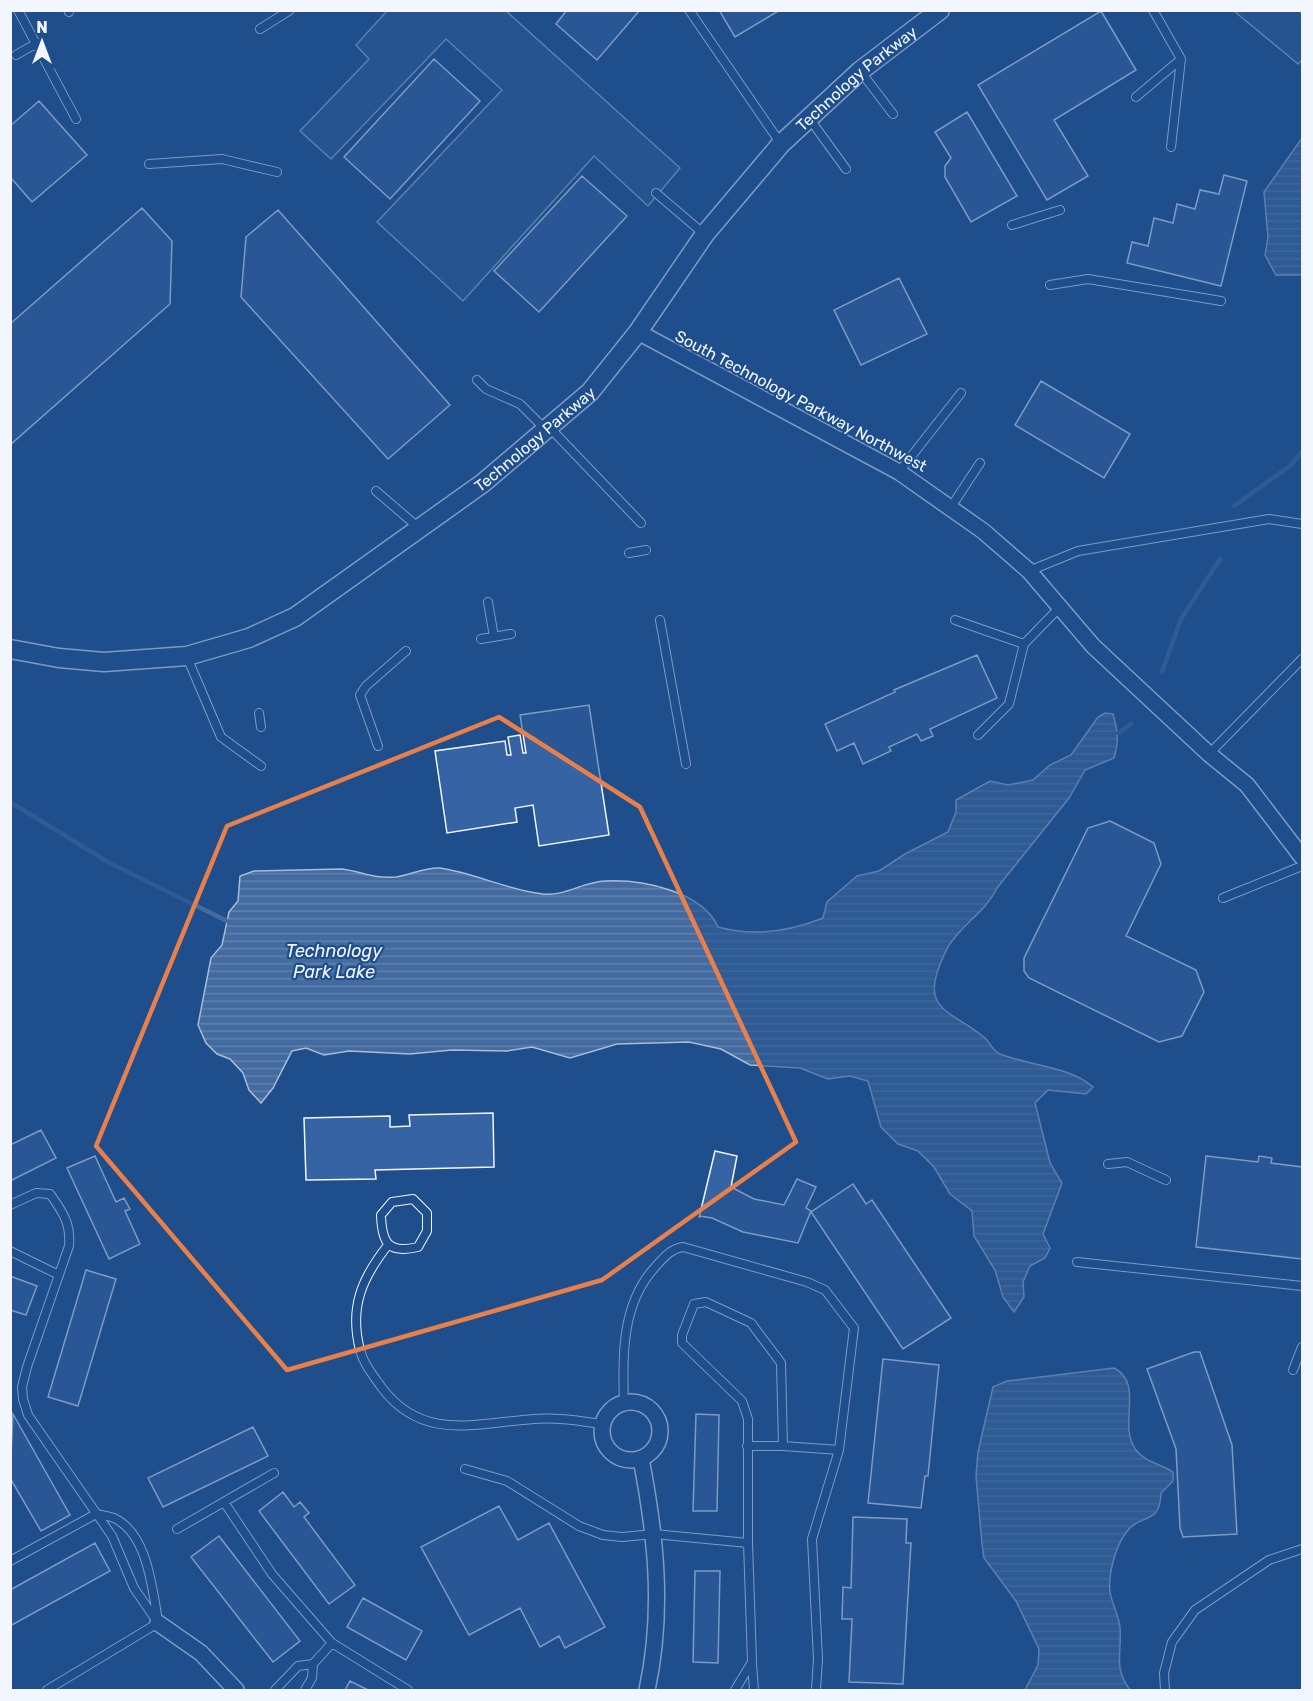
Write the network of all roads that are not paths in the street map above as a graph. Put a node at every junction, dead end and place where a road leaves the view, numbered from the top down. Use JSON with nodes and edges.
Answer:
{"nodes":[{"id":1,"x":18,"y":10,"type":"edge"},
{"id":2,"x":290,"y":10,"type":"edge"},
{"id":3,"x":689,"y":10,"type":"edge"},
{"id":4,"x":940,"y":10,"type":"edge"},
{"id":5,"x":1153,"y":10,"type":"edge"},
{"id":6,"x":260,"y":29,"type":"dead end"},
{"id":7,"x":37,"y":43,"type":"junction"},
{"id":8,"x":16,"y":55,"type":"dead end"},
{"id":9,"x":1181,"y":58,"type":"junction"},
{"id":10,"x":860,"y":71,"type":"junction"},
{"id":11,"x":1136,"y":97,"type":"dead end"},
{"id":12,"x":893,"y":114,"type":"dead end"},
{"id":13,"x":808,"y":117,"type":"junction"},
{"id":14,"x":76,"y":119,"type":"dead end"},
{"id":15,"x":781,"y":144,"type":"junction"},
{"id":16,"x":1171,"y":147,"type":"dead end"},
{"id":17,"x":149,"y":164,"type":"dead end"},
{"id":18,"x":846,"y":169,"type":"dead end"},
{"id":19,"x":277,"y":172,"type":"dead end"},
{"id":20,"x":656,"y":193,"type":"dead end"},
{"id":21,"x":1060,"y":210,"type":"dead end"},
{"id":22,"x":1012,"y":225,"type":"dead end"},
{"id":23,"x":705,"y":234,"type":"junction"},
{"id":24,"x":1050,"y":285,"type":"dead end"},
{"id":25,"x":1221,"y":301,"type":"dead end"},
{"id":26,"x":638,"y":332,"type":"junction"},
{"id":27,"x":477,"y":380,"type":"dead end"},
{"id":28,"x":960,"y":393,"type":"dead end"},
{"id":29,"x":547,"y":428,"type":"junction"},
{"id":30,"x":980,"y":463,"type":"dead end"},
{"id":31,"x":899,"y":471,"type":"junction"},
{"id":32,"x":376,"y":491,"type":"dead end"},
{"id":33,"x":951,"y":507,"type":"junction"},
{"id":34,"x":641,"y":524,"type":"dead end"},
{"id":35,"x":1302,"y":524,"type":"edge"},
{"id":36,"x":419,"y":528,"type":"junction"},
{"id":37,"x":646,"y":550,"type":"dead end"},
{"id":38,"x":629,"y":553,"type":"dead end"},
{"id":39,"x":1029,"y":571,"type":"junction"},
{"id":40,"x":488,"y":602,"type":"dead end"},
{"id":41,"x":1060,"y":607,"type":"junction"},
{"id":42,"x":660,"y":620,"type":"dead end"},
{"id":43,"x":955,"y":620,"type":"dead end"},
{"id":44,"x":511,"y":634,"type":"dead end"},
{"id":45,"x":494,"y":637,"type":"junction"},
{"id":46,"x":481,"y":639,"type":"dead end"},
{"id":47,"x":1024,"y":644,"type":"junction"},
{"id":48,"x":10,"y":649,"type":"edge"},
{"id":49,"x":406,"y":651,"type":"dead end"},
{"id":50,"x":187,"y":656,"type":"junction"},
{"id":51,"x":1302,"y":659,"type":"edge"},
{"id":52,"x":259,"y":712,"type":"dead end"},
{"id":53,"x":261,"y":727,"type":"dead end"},
{"id":54,"x":978,"y":735,"type":"dead end"},
{"id":55,"x":378,"y":746,"type":"dead end"},
{"id":56,"x":1209,"y":754,"type":"junction"},
{"id":57,"x":686,"y":764,"type":"dead end"},
{"id":58,"x":261,"y":766,"type":"dead end"},
{"id":59,"x":1302,"y":857,"type":"edge"},
{"id":60,"x":1302,"y":867,"type":"edge"},
{"id":61,"x":1223,"y":898,"type":"dead end"},
{"id":62,"x":1108,"y":1164,"type":"dead end"},
{"id":63,"x":1166,"y":1180,"type":"dead end"},
{"id":64,"x":10,"y":1205,"type":"edge"},
{"id":65,"x":388,"y":1245,"type":"junction"},
{"id":66,"x":10,"y":1251,"type":"edge"},
{"id":67,"x":1077,"y":1262,"type":"dead end"},
{"id":68,"x":59,"y":1275,"type":"junction"},
{"id":69,"x":1302,"y":1286,"type":"edge"},
{"id":70,"x":1302,"y":1347,"type":"edge"},
{"id":71,"x":1293,"y":1370,"type":"dead end"},
{"id":72,"x":624,"y":1402,"type":"junction"},
{"id":73,"x":602,"y":1424,"type":"junction"},
{"id":74,"x":747,"y":1446,"type":"junction"},
{"id":75,"x":783,"y":1446,"type":"junction"},
{"id":76,"x":838,"y":1450,"type":"junction"},
{"id":77,"x":641,"y":1459,"type":"junction"},
{"id":78,"x":465,"y":1469,"type":"dead end"},
{"id":79,"x":274,"y":1473,"type":"dead end"},
{"id":80,"x":224,"y":1502,"type":"junction"},
{"id":81,"x":96,"y":1514,"type":"junction"},
{"id":82,"x":177,"y":1529,"type":"dead end"},
{"id":83,"x":654,"y":1534,"type":"junction"},
{"id":84,"x":748,"y":1543,"type":"junction"},
{"id":85,"x":1302,"y":1549,"type":"edge"},
{"id":86,"x":10,"y":1561,"type":"edge"},
{"id":87,"x":159,"y":1623,"type":"junction"},
{"id":88,"x":332,"y":1643,"type":"junction"},
{"id":89,"x":752,"y":1662,"type":"junction"},
{"id":90,"x":313,"y":1664,"type":"junction"},
{"id":91,"x":47,"y":1690,"type":"edge"},
{"id":92,"x":236,"y":1690,"type":"edge"},
{"id":93,"x":275,"y":1690,"type":"edge"},
{"id":94,"x":305,"y":1690,"type":"edge"},
{"id":95,"x":408,"y":1690,"type":"edge"},
{"id":96,"x":647,"y":1690,"type":"edge"},
{"id":97,"x":735,"y":1690,"type":"edge"},
{"id":98,"x":754,"y":1690,"type":"edge"},
{"id":99,"x":816,"y":1690,"type":"edge"},
{"id":100,"x":1165,"y":1690,"type":"edge"}],
"edges":[{"from":1,"to":7,"type":"lane"},
{"from":2,"to":6,"type":"lane"},
{"from":3,"to":15,"type":"lane"},
{"from":4,"to":10,"type":"street","name":"Technology Parkway"},
{"from":5,"to":9,"type":"lane"},
{"from":7,"to":8,"type":"lane"},
{"from":7,"to":14,"type":"lane"},
{"from":9,"to":11,"type":"lane"},
{"from":9,"to":16,"type":"lane"},
{"from":10,"to":12,"type":"lane"},
{"from":10,"to":13,"type":"street","name":"Technology Parkway"},
{"from":13,"to":15,"type":"street","name":"Technology Parkway"},
{"from":13,"to":18,"type":"lane"},
{"from":15,"to":23,"type":"street","name":"Technology Parkway"},
{"from":17,"to":19,"type":"lane"},
{"from":20,"to":23,"type":"lane"},
{"from":21,"to":22,"type":"lane"},
{"from":23,"to":26,"type":"street","name":"Technology Parkway"},
{"from":24,"to":25,"type":"lane"},
{"from":26,"to":29,"type":"street","name":"Technology Parkway"},
{"from":26,"to":31,"type":"street","name":"South Technology Parkway Northwest"},
{"from":27,"to":29,"type":"lane"},
{"from":28,"to":31,"type":"lane"},
{"from":29,"to":34,"type":"lane"},
{"from":29,"to":36,"type":"street","name":"Technology Parkway"},
{"from":30,"to":33,"type":"lane"},
{"from":31,"to":33,"type":"street","name":"South Technology Parkway Northwest"},
{"from":32,"to":36,"type":"lane"},
{"from":33,"to":39,"type":"street","name":"South Technology Parkway Northwest"},
{"from":35,"to":39,"type":"lane"},
{"from":36,"to":50,"type":"street","name":"Technology Parkway"},
{"from":37,"to":38,"type":"lane"},
{"from":39,"to":41,"type":"street","name":"South Technology Parkway Northwest"},
{"from":40,"to":45,"type":"lane"},
{"from":41,"to":47,"type":"lane"},
{"from":41,"to":56,"type":"street","name":"South Technology Parkway Northwest"},
{"from":42,"to":57,"type":"lane"},
{"from":43,"to":47,"type":"lane"},
{"from":44,"to":45,"type":"lane"},
{"from":45,"to":46,"type":"lane"},
{"from":47,"to":54,"type":"lane"},
{"from":48,"to":50,"type":"street","name":"Technology Parkway"},
{"from":49,"to":55,"type":"lane"},
{"from":50,"to":58,"type":"lane"},
{"from":51,"to":56,"type":"lane"},
{"from":52,"to":53,"type":"lane"},
{"from":56,"to":59,"type":"street","name":"South Technology Parkway Northwest"},
{"from":60,"to":61,"type":"lane"},
{"from":62,"to":63,"type":"lane"},
{"from":64,"to":68,"type":"lane"},
{"from":65,"to":65,"type":"lane"},
{"from":65,"to":73,"type":"lane"},
{"from":66,"to":68,"type":"lane"},
{"from":67,"to":69,"type":"lane"},
{"from":68,"to":81,"type":"lane"},
{"from":70,"to":71,"type":"lane"},
{"from":72,"to":73,"type":"street"},
{"from":72,"to":76,"type":"lane"},
{"from":72,"to":77,"type":"street"},
{"from":73,"to":77,"type":"street"},
{"from":74,"to":75,"type":"lane"},
{"from":74,"to":75,"type":"lane"},
{"from":74,"to":84,"type":"lane"},
{"from":75,"to":76,"type":"lane"},
{"from":76,"to":99,"type":"lane"},
{"from":77,"to":83,"type":"street"},
{"from":78,"to":83,"type":"lane"},
{"from":79,"to":80,"type":"lane"},
{"from":80,"to":82,"type":"lane"},
{"from":80,"to":88,"type":"lane"},
{"from":81,"to":86,"type":"lane"},
{"from":81,"to":87,"type":"lane"},
{"from":81,"to":87,"type":"lane"},
{"from":83,"to":84,"type":"lane"},
{"from":83,"to":96,"type":"street"},
{"from":84,"to":89,"type":"lane"},
{"from":85,"to":100,"type":"lane"},
{"from":87,"to":91,"type":"lane"},
{"from":87,"to":92,"type":"street"},
{"from":88,"to":90,"type":"lane"},
{"from":88,"to":95,"type":"lane"},
{"from":89,"to":97,"type":"lane"},
{"from":89,"to":98,"type":"lane"},
{"from":90,"to":93,"type":"lane"},
{"from":90,"to":94,"type":"lane"}]}
